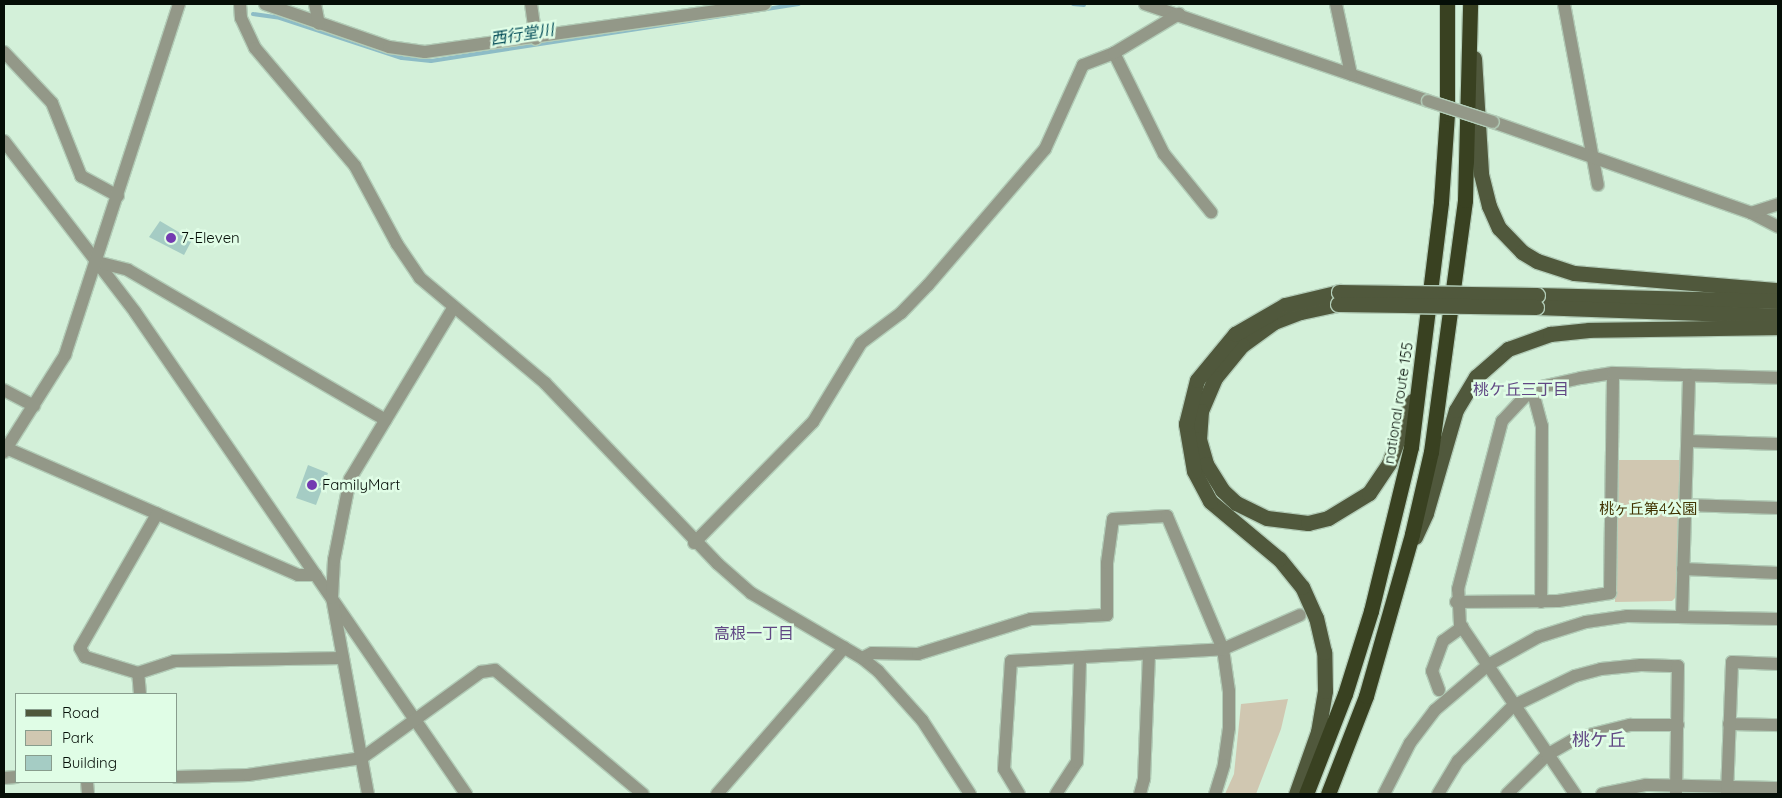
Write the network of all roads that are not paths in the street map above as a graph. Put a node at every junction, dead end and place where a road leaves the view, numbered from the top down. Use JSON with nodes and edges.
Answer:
{"nodes":[{"id":1,"x":179,"y":4,"type":"edge"},
{"id":2,"x":265,"y":4,"type":"edge"},
{"id":3,"x":315,"y":4,"type":"edge"},
{"id":4,"x":531,"y":4,"type":"edge"},
{"id":5,"x":766,"y":4,"type":"edge"},
{"id":6,"x":1154,"y":4,"type":"edge"},
{"id":7,"x":1336,"y":4,"type":"edge"},
{"id":8,"x":1447,"y":4,"type":"edge"},
{"id":9,"x":1471,"y":4,"type":"edge"},
{"id":10,"x":1564,"y":4,"type":"edge"},
{"id":11,"x":742,"y":6,"type":"edge"},
{"id":12,"x":240,"y":9,"type":"edge"},
{"id":13,"x":1179,"y":14,"type":"junction"},
{"id":14,"x":318,"y":24,"type":"junction"},
{"id":15,"x":536,"y":39,"type":"junction"},
{"id":16,"x":4,"y":52,"type":"edge"},
{"id":17,"x":1114,"y":53,"type":"junction"},
{"id":18,"x":1351,"y":74,"type":"junction"},
{"id":19,"x":4,"y":141,"type":"edge"},
{"id":20,"x":1592,"y":158,"type":"junction"},
{"id":21,"x":1598,"y":185,"type":"dead end"},
{"id":22,"x":118,"y":196,"type":"junction"},
{"id":23,"x":1778,"y":204,"type":"edge"},
{"id":24,"x":1211,"y":212,"type":"dead end"},
{"id":25,"x":1751,"y":213,"type":"junction"},
{"id":26,"x":1778,"y":227,"type":"edge"},
{"id":27,"x":97,"y":262,"type":"junction"},
{"id":28,"x":1778,"y":290,"type":"edge"},
{"id":29,"x":1338,"y":298,"type":"junction"},
{"id":30,"x":1537,"y":301,"type":"junction"},
{"id":31,"x":1778,"y":301,"type":"edge"},
{"id":32,"x":453,"y":308,"type":"junction"},
{"id":33,"x":1778,"y":316,"type":"edge"},
{"id":34,"x":1778,"y":327,"type":"edge"},
{"id":35,"x":1424,"y":362,"type":"junction"},
{"id":36,"x":1613,"y":373,"type":"junction"},
{"id":37,"x":1689,"y":375,"type":"junction"},
{"id":38,"x":1778,"y":378,"type":"edge"},
{"id":39,"x":1532,"y":389,"type":"junction"},
{"id":40,"x":4,"y":390,"type":"edge"},
{"id":41,"x":34,"y":406,"type":"junction"},
{"id":42,"x":386,"y":420,"type":"junction"},
{"id":43,"x":1688,"y":441,"type":"junction"},
{"id":44,"x":1778,"y":444,"type":"edge"},
{"id":45,"x":5,"y":450,"type":"edge"},
{"id":46,"x":1685,"y":505,"type":"junction"},
{"id":47,"x":1778,"y":508,"type":"edge"},
{"id":48,"x":157,"y":514,"type":"junction"},
{"id":49,"x":694,"y":543,"type":"junction"},
{"id":50,"x":1407,"y":551,"type":"junction"},
{"id":51,"x":1683,"y":569,"type":"junction"},
{"id":52,"x":1778,"y":573,"type":"edge"},
{"id":53,"x":316,"y":575,"type":"junction"},
{"id":54,"x":332,"y":598,"type":"junction"},
{"id":55,"x":1456,"y":602,"type":"junction"},
{"id":56,"x":1541,"y":602,"type":"junction"},
{"id":57,"x":1300,"y":615,"type":"dead end"},
{"id":58,"x":1682,"y":615,"type":"junction"},
{"id":59,"x":1778,"y":620,"type":"edge"},
{"id":60,"x":1462,"y":627,"type":"junction"},
{"id":61,"x":844,"y":648,"type":"junction"},
{"id":62,"x":1223,"y":649,"type":"junction"},
{"id":63,"x":1149,"y":655,"type":"junction"},
{"id":64,"x":343,"y":658,"type":"junction"},
{"id":65,"x":862,"y":658,"type":"junction"},
{"id":66,"x":1080,"y":660,"type":"junction"},
{"id":67,"x":1778,"y":664,"type":"edge"},
{"id":68,"x":1488,"y":665,"type":"junction"},
{"id":69,"x":138,"y":673,"type":"junction"},
{"id":70,"x":1439,"y":690,"type":"dead end"},
{"id":71,"x":140,"y":693,"type":"edge"},
{"id":72,"x":1513,"y":706,"type":"junction"},
{"id":73,"x":415,"y":718,"type":"junction"},
{"id":74,"x":1729,"y":724,"type":"junction"},
{"id":75,"x":1678,"y":725,"type":"junction"},
{"id":76,"x":1778,"y":725,"type":"edge"},
{"id":77,"x":1547,"y":755,"type":"junction"},
{"id":78,"x":362,"y":758,"type":"junction"},
{"id":79,"x":178,"y":777,"type":"edge"},
{"id":80,"x":1778,"y":788,"type":"edge"},
{"id":81,"x":1676,"y":790,"type":"edge"},
{"id":82,"x":1727,"y":790,"type":"edge"},
{"id":83,"x":368,"y":794,"type":"edge"},
{"id":84,"x":466,"y":794,"type":"edge"},
{"id":85,"x":643,"y":794,"type":"edge"},
{"id":86,"x":717,"y":794,"type":"edge"},
{"id":87,"x":970,"y":794,"type":"edge"},
{"id":88,"x":1019,"y":794,"type":"edge"},
{"id":89,"x":1056,"y":794,"type":"edge"},
{"id":90,"x":1140,"y":794,"type":"edge"},
{"id":91,"x":1215,"y":794,"type":"edge"},
{"id":92,"x":1296,"y":794,"type":"edge"},
{"id":93,"x":1306,"y":794,"type":"edge"},
{"id":94,"x":1328,"y":794,"type":"edge"},
{"id":95,"x":1384,"y":794,"type":"edge"},
{"id":96,"x":1438,"y":794,"type":"edge"},
{"id":97,"x":1507,"y":794,"type":"edge"},
{"id":98,"x":1575,"y":794,"type":"edge"},
{"id":99,"x":1602,"y":794,"type":"edge"}],
"edges":[{"from":1,"to":22,"type":"street"},
{"from":2,"to":14,"type":"street"},
{"from":3,"to":14,"type":"street"},
{"from":4,"to":15,"type":"street"},
{"from":5,"to":11,"type":"street"},
{"from":6,"to":13,"type":"street"},
{"from":7,"to":18,"type":"street"},
{"from":8,"to":35,"type":"highway","name":"national route 155"},
{"from":9,"to":28,"type":"main road"},
{"from":9,"to":50,"type":"highway"},
{"from":10,"to":20,"type":"street"},
{"from":11,"to":15,"type":"street"},
{"from":12,"to":32,"type":"street"},
{"from":13,"to":17,"type":"street"},
{"from":13,"to":18,"type":"street"},
{"from":14,"to":15,"type":"street"},
{"from":16,"to":22,"type":"street"},
{"from":17,"to":24,"type":"street"},
{"from":17,"to":49,"type":"street"},
{"from":18,"to":20,"type":"street","bridge":true},
{"from":19,"to":27,"type":"street"},
{"from":20,"to":21,"type":"street"},
{"from":20,"to":25,"type":"street"},
{"from":22,"to":27,"type":"street"},
{"from":23,"to":25,"type":"street"},
{"from":25,"to":26,"type":"street"},
{"from":27,"to":41,"type":"street"},
{"from":27,"to":42,"type":"street"},
{"from":27,"to":53,"type":"street"},
{"from":29,"to":30,"type":"main road","bridge":true},
{"from":29,"to":35,"type":"main road"},
{"from":29,"to":92,"type":"main road"},
{"from":30,"to":31,"type":"main road"},
{"from":30,"to":33,"type":"main road"},
{"from":32,"to":42,"type":"street"},
{"from":32,"to":49,"type":"street"},
{"from":34,"to":50,"type":"main road"},
{"from":35,"to":93,"type":"highway","name":"national route 155"},
{"from":36,"to":37,"type":"street"},
{"from":36,"to":39,"type":"street"},
{"from":36,"to":56,"type":"street"},
{"from":37,"to":38,"type":"street"},
{"from":37,"to":43,"type":"street"},
{"from":39,"to":55,"type":"street"},
{"from":39,"to":56,"type":"street"},
{"from":40,"to":41,"type":"street"},
{"from":41,"to":45,"type":"street"},
{"from":42,"to":54,"type":"street"},
{"from":43,"to":44,"type":"street"},
{"from":43,"to":46,"type":"street"},
{"from":45,"to":48,"type":"street"},
{"from":46,"to":47,"type":"street"},
{"from":46,"to":51,"type":"street"},
{"from":48,"to":53,"type":"street"},
{"from":48,"to":69,"type":"street"},
{"from":49,"to":61,"type":"street"},
{"from":50,"to":94,"type":"highway"},
{"from":51,"to":52,"type":"street"},
{"from":51,"to":58,"type":"street"},
{"from":53,"to":54,"type":"street"},
{"from":54,"to":64,"type":"street"},
{"from":54,"to":73,"type":"street"},
{"from":55,"to":56,"type":"street"},
{"from":55,"to":60,"type":"street"},
{"from":57,"to":62,"type":"street"},
{"from":58,"to":59,"type":"street"},
{"from":58,"to":68,"type":"street"},
{"from":60,"to":68,"type":"street"},
{"from":60,"to":70,"type":"street"},
{"from":61,"to":65,"type":"street"},
{"from":61,"to":86,"type":"street"},
{"from":62,"to":63,"type":"street"},
{"from":62,"to":65,"type":"street"},
{"from":62,"to":91,"type":"street"},
{"from":63,"to":66,"type":"street"},
{"from":63,"to":90,"type":"street"},
{"from":64,"to":69,"type":"street"},
{"from":64,"to":78,"type":"street"},
{"from":65,"to":87,"type":"street"},
{"from":66,"to":88,"type":"street"},
{"from":66,"to":89,"type":"street"},
{"from":67,"to":74,"type":"street"},
{"from":68,"to":72,"type":"street"},
{"from":68,"to":95,"type":"street"},
{"from":69,"to":71,"type":"street"},
{"from":72,"to":75,"type":"street"},
{"from":72,"to":77,"type":"street"},
{"from":72,"to":96,"type":"street"},
{"from":73,"to":78,"type":"street"},
{"from":73,"to":84,"type":"street"},
{"from":73,"to":85,"type":"street"},
{"from":74,"to":76,"type":"street"},
{"from":74,"to":82,"type":"street"},
{"from":75,"to":77,"type":"street"},
{"from":75,"to":81,"type":"street"},
{"from":77,"to":97,"type":"street"},
{"from":77,"to":98,"type":"street"},
{"from":78,"to":79,"type":"street"},
{"from":78,"to":83,"type":"street"},
{"from":80,"to":82,"type":"street"},
{"from":81,"to":82,"type":"street"},
{"from":81,"to":99,"type":"street"}]}
